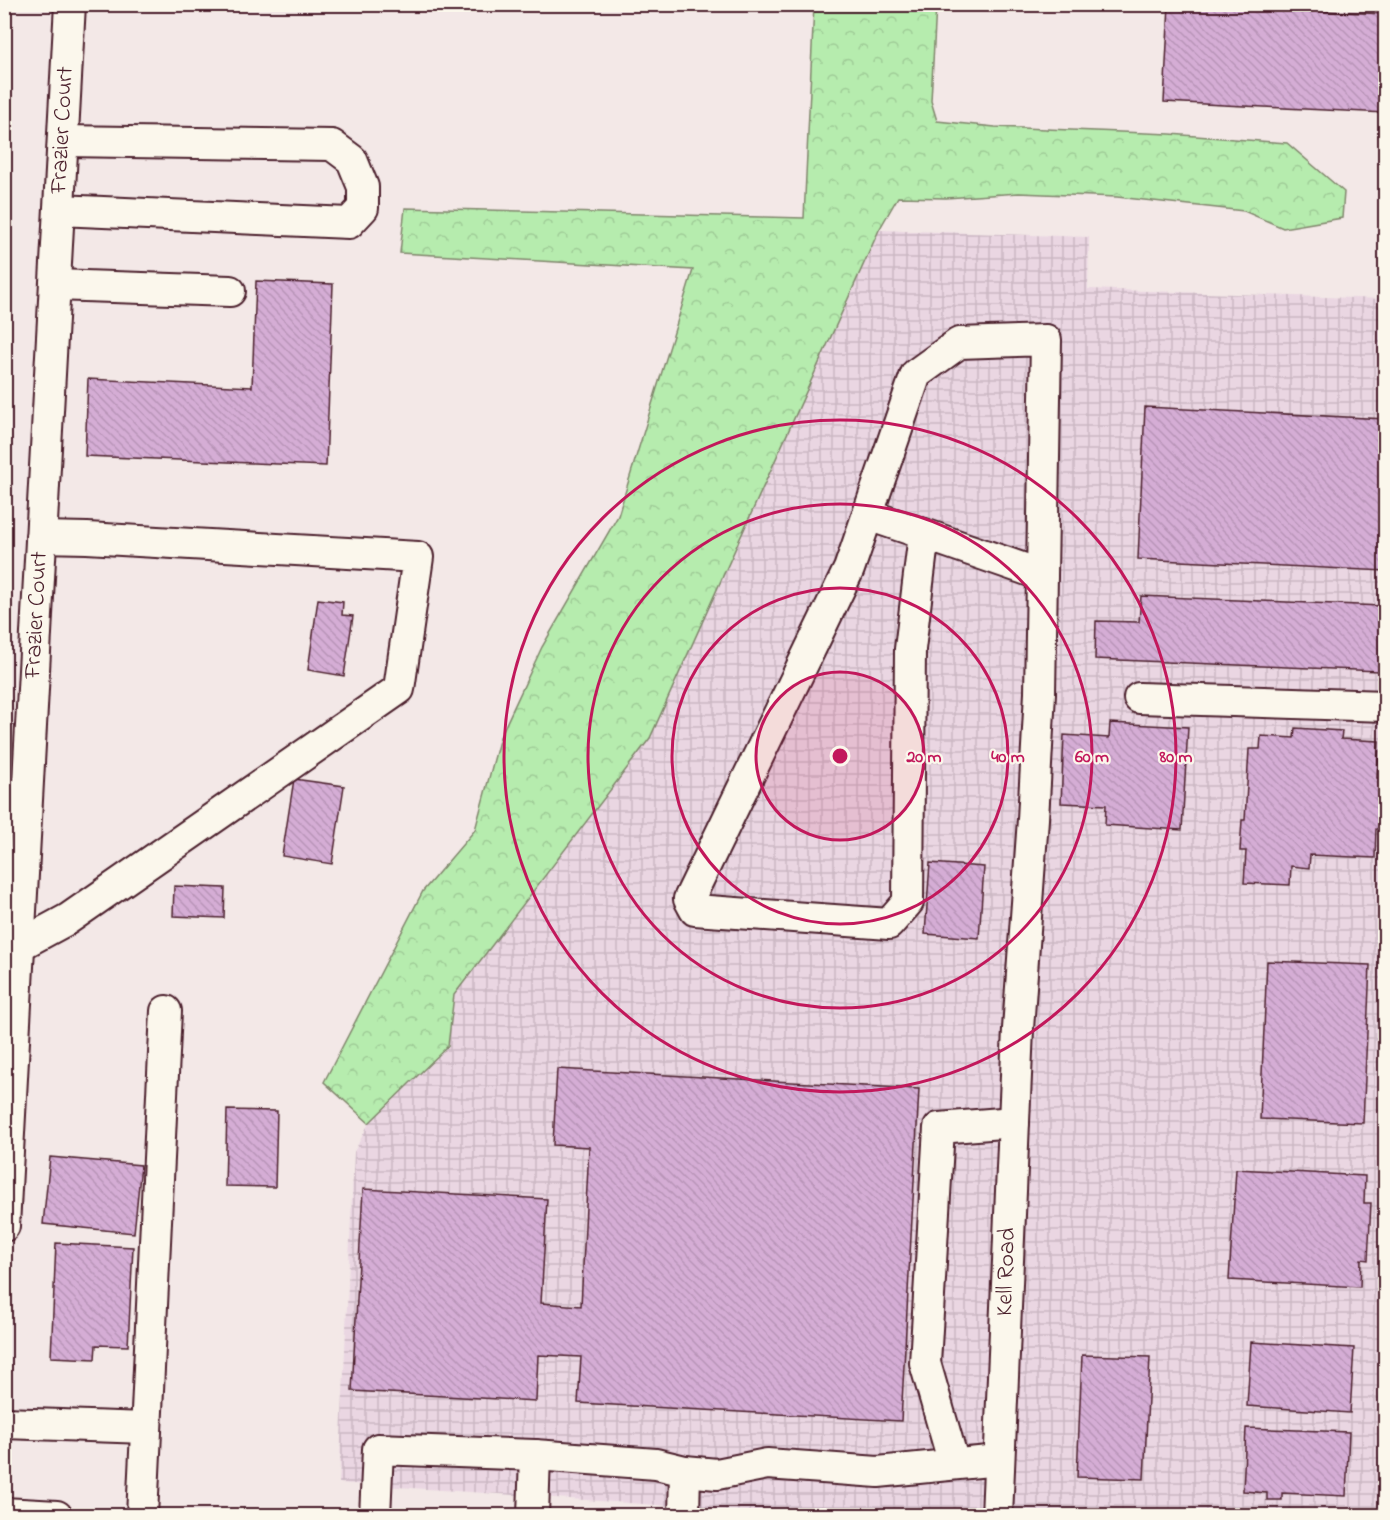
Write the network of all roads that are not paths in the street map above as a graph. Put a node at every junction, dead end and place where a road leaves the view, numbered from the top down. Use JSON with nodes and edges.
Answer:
{"nodes":[{"id":1,"x":70,"y":4,"type":"edge"},
{"id":2,"x":87,"y":4,"type":"edge"},
{"id":3,"x":73,"y":141,"type":"junction"},
{"id":4,"x":59,"y":210,"type":"junction"},
{"id":5,"x":55,"y":285,"type":"junction"},
{"id":6,"x":230,"y":291,"type":"dead end"},
{"id":7,"x":868,"y":515,"type":"junction"},
{"id":8,"x":924,"y":534,"type":"junction"},
{"id":9,"x":41,"y":537,"type":"junction"},
{"id":10,"x":1042,"y":575,"type":"junction"},
{"id":11,"x":1139,"y":698,"type":"dead end"},
{"id":12,"x":1386,"y":706,"type":"edge"},
{"id":13,"x":20,"y":945,"type":"junction"},
{"id":14,"x":166,"y":1011,"type":"dead end"},
{"id":15,"x":1014,"y":1122,"type":"junction"},
{"id":16,"x":4,"y":1226,"type":"edge"},
{"id":17,"x":4,"y":1423,"type":"edge"},
{"id":18,"x":146,"y":1428,"type":"junction"},
{"id":19,"x":535,"y":1455,"type":"junction"},
{"id":20,"x":999,"y":1460,"type":"junction"},
{"id":21,"x":954,"y":1464,"type":"junction"},
{"id":22,"x":686,"y":1471,"type":"junction"},
{"id":23,"x":4,"y":1513,"type":"edge"},
{"id":24,"x":57,"y":1515,"type":"edge"},
{"id":25,"x":142,"y":1515,"type":"edge"},
{"id":26,"x":375,"y":1515,"type":"edge"},
{"id":27,"x":533,"y":1515,"type":"edge"},
{"id":28,"x":684,"y":1515,"type":"edge"},
{"id":29,"x":997,"y":1515,"type":"edge"}],
"edges":[{"from":1,"to":3,"type":"street","name":"Frazier Court"},
{"from":2,"to":3,"type":"street"},
{"from":3,"to":4,"type":"street","name":"Frazier Court"},
{"from":3,"to":4,"type":"street"},
{"from":4,"to":5,"type":"street","name":"Frazier Court"},
{"from":5,"to":6,"type":"street"},
{"from":5,"to":9,"type":"street","name":"Frazier Court"},
{"from":7,"to":8,"type":"street"},
{"from":7,"to":8,"type":"street"},
{"from":7,"to":10,"type":"street","name":"Kell Road"},
{"from":8,"to":10,"type":"street"},
{"from":9,"to":13,"type":"street","name":"Frazier Court"},
{"from":9,"to":13,"type":"street"},
{"from":10,"to":15,"type":"street","name":"Kell Road"},
{"from":11,"to":12,"type":"street"},
{"from":13,"to":16,"type":"street","name":"Frazier Court"},
{"from":14,"to":18,"type":"street"},
{"from":15,"to":20,"type":"street","name":"Kell Road"},
{"from":15,"to":21,"type":"street"},
{"from":17,"to":18,"type":"street"},
{"from":18,"to":25,"type":"street"},
{"from":19,"to":22,"type":"street"},
{"from":19,"to":26,"type":"street"},
{"from":19,"to":27,"type":"street"},
{"from":20,"to":21,"type":"street"},
{"from":20,"to":29,"type":"street","name":"Kell Road"},
{"from":21,"to":22,"type":"street"},
{"from":22,"to":28,"type":"street"},
{"from":23,"to":24,"type":"street"}]}
